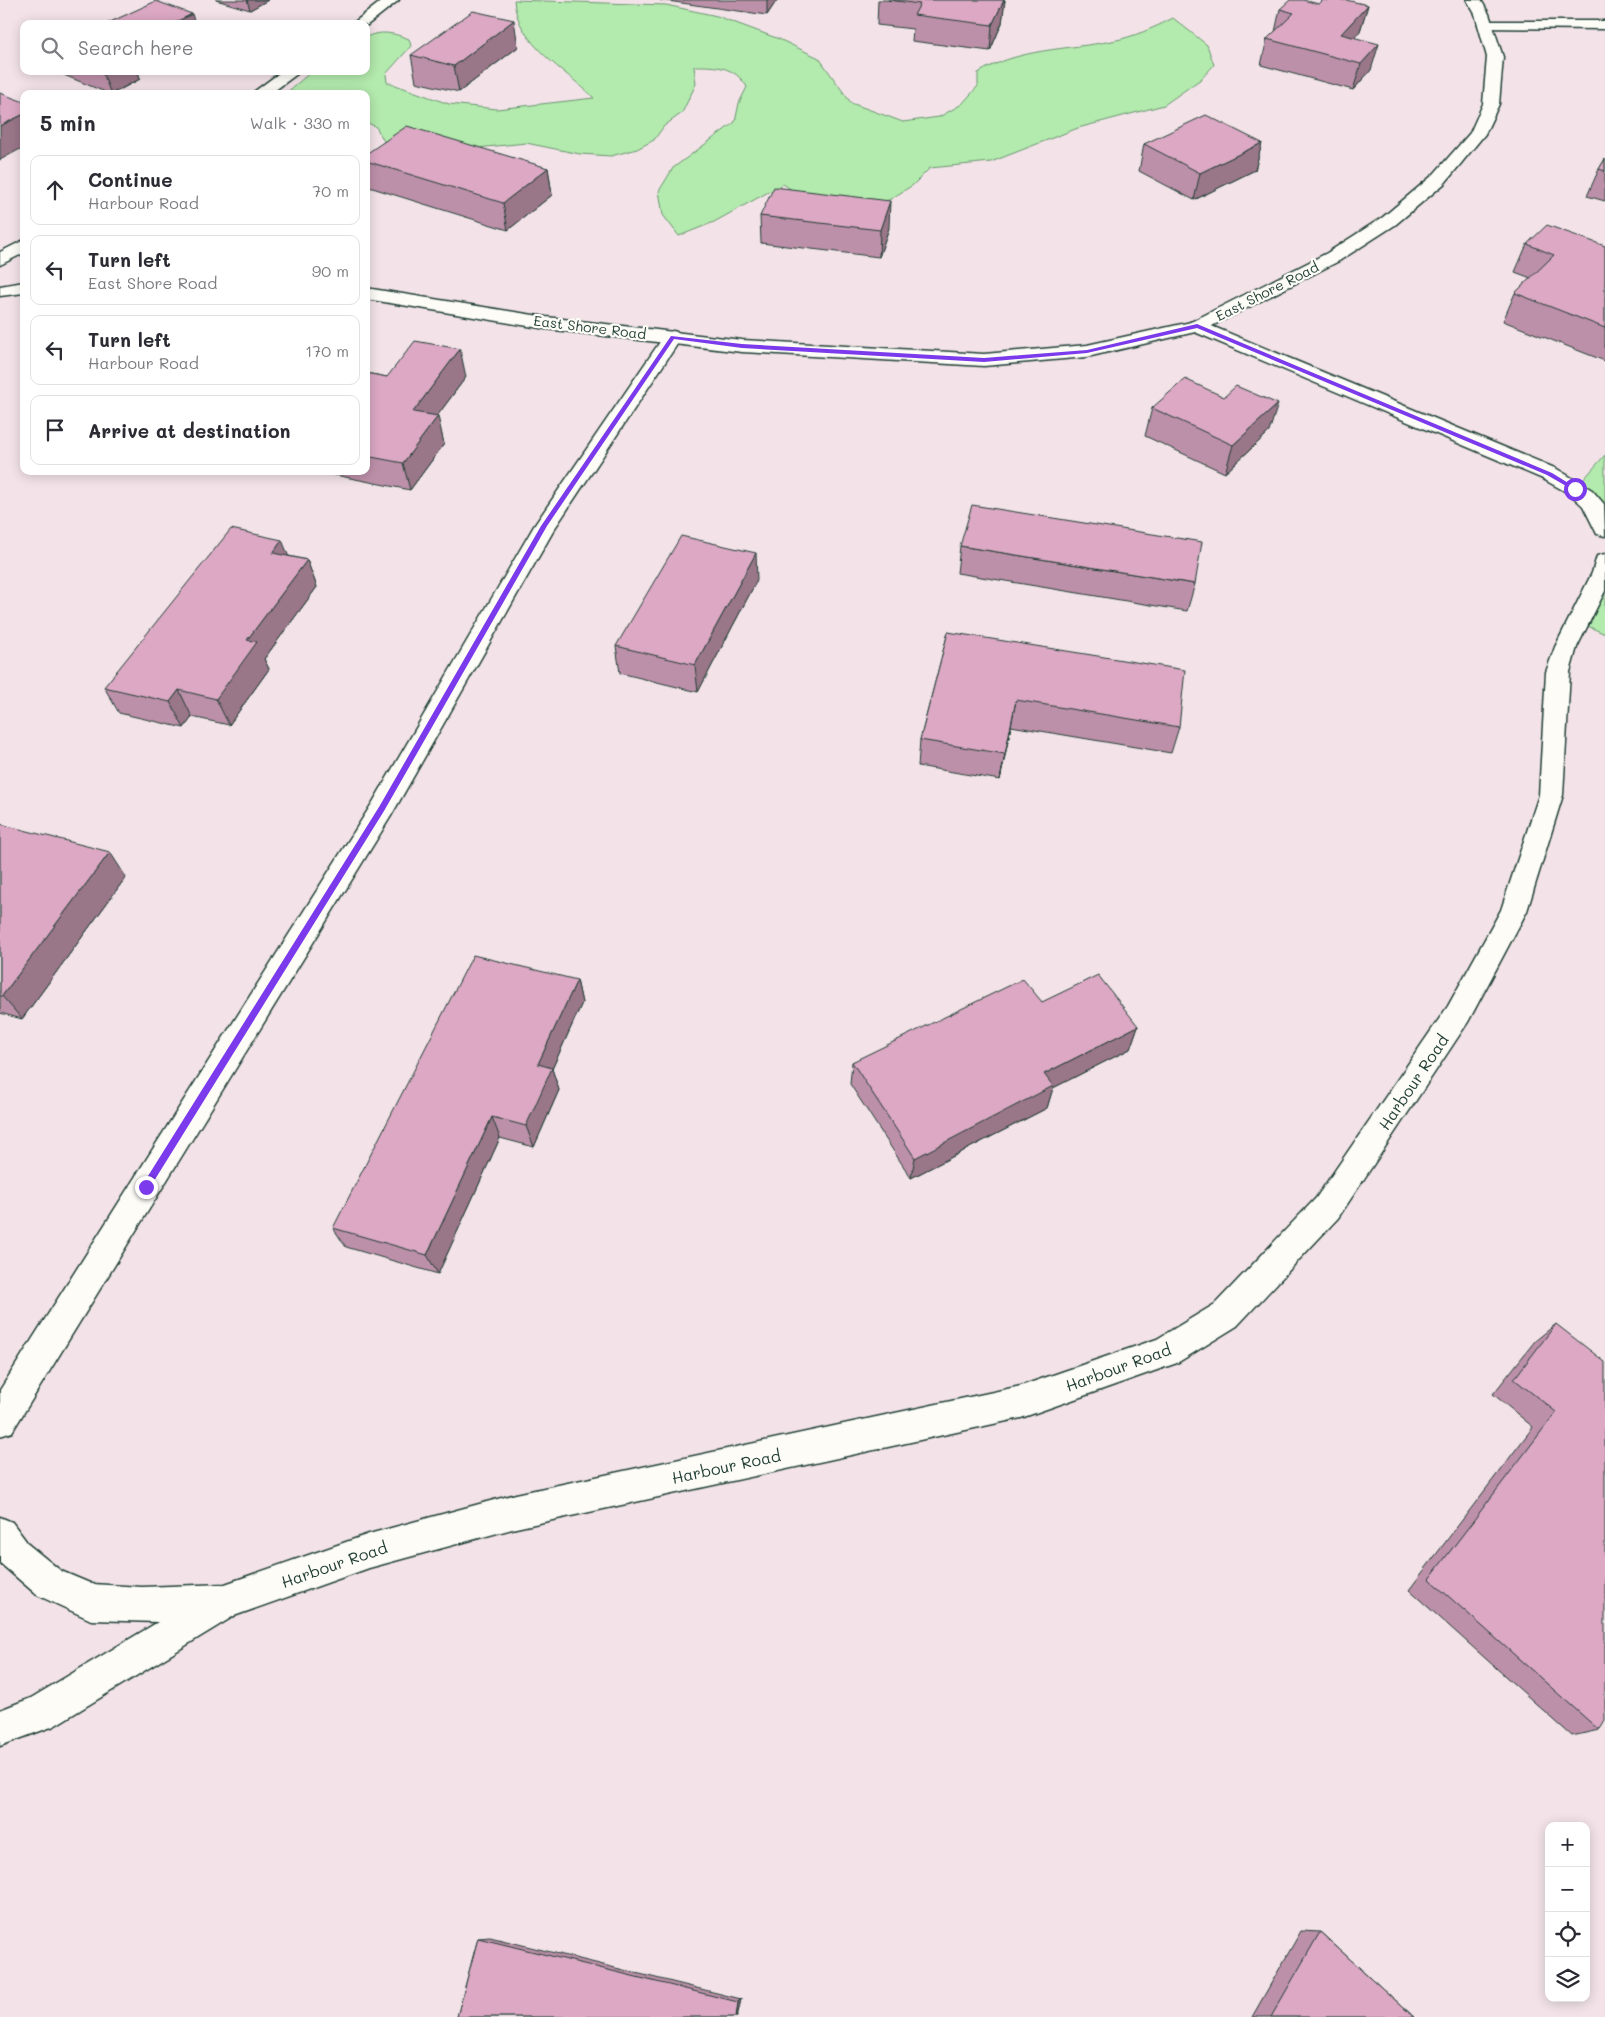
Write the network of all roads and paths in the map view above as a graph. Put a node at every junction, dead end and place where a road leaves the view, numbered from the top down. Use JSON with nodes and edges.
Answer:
{"nodes":[{"id":1,"x":392,"y":0,"type":"edge"},
{"id":2,"x":1474,"y":0,"type":"edge"},
{"id":3,"x":364,"y":20,"type":"edge"},
{"id":4,"x":1485,"y":25,"type":"junction"},
{"id":5,"x":1605,"y":25,"type":"edge"},
{"id":6,"x":287,"y":75,"type":"edge"},
{"id":7,"x":265,"y":90,"type":"edge"},
{"id":8,"x":20,"y":248,"type":"edge"},
{"id":9,"x":0,"y":260,"type":"edge"},
{"id":10,"x":20,"y":288,"type":"edge"},
{"id":11,"x":0,"y":291,"type":"edge"},
{"id":12,"x":370,"y":294,"type":"edge"},
{"id":13,"x":1197,"y":326,"type":"junction"},
{"id":14,"x":673,"y":337,"type":"junction"},
{"id":15,"x":1605,"y":529,"type":"edge"},
{"id":16,"x":1605,"y":561,"type":"edge"},
{"id":17,"x":0,"y":1420,"type":"edge"},
{"id":18,"x":0,"y":1534,"type":"edge"},
{"id":19,"x":226,"y":1602,"type":"junction"},
{"id":20,"x":0,"y":1728,"type":"edge"}],
"edges":[{"from":1,"to":3,"type":"street"},
{"from":2,"to":4,"type":"street","name":"East Shore Road"},
{"from":4,"to":5,"type":"street"},
{"from":4,"to":13,"type":"street","name":"East Shore Road"},
{"from":6,"to":7,"type":"street"},
{"from":8,"to":9,"type":"street"},
{"from":10,"to":11,"type":"street"},
{"from":12,"to":14,"type":"street","name":"East Shore Road"},
{"from":13,"to":14,"type":"street","name":"East Shore Road"},
{"from":13,"to":15,"type":"street"},
{"from":14,"to":17,"type":"street"},
{"from":16,"to":19,"type":"street","name":"Harbour Road"},
{"from":18,"to":19,"type":"street","name":"Harbour Road"},
{"from":19,"to":20,"type":"street","name":"Harbour Road"}]}
